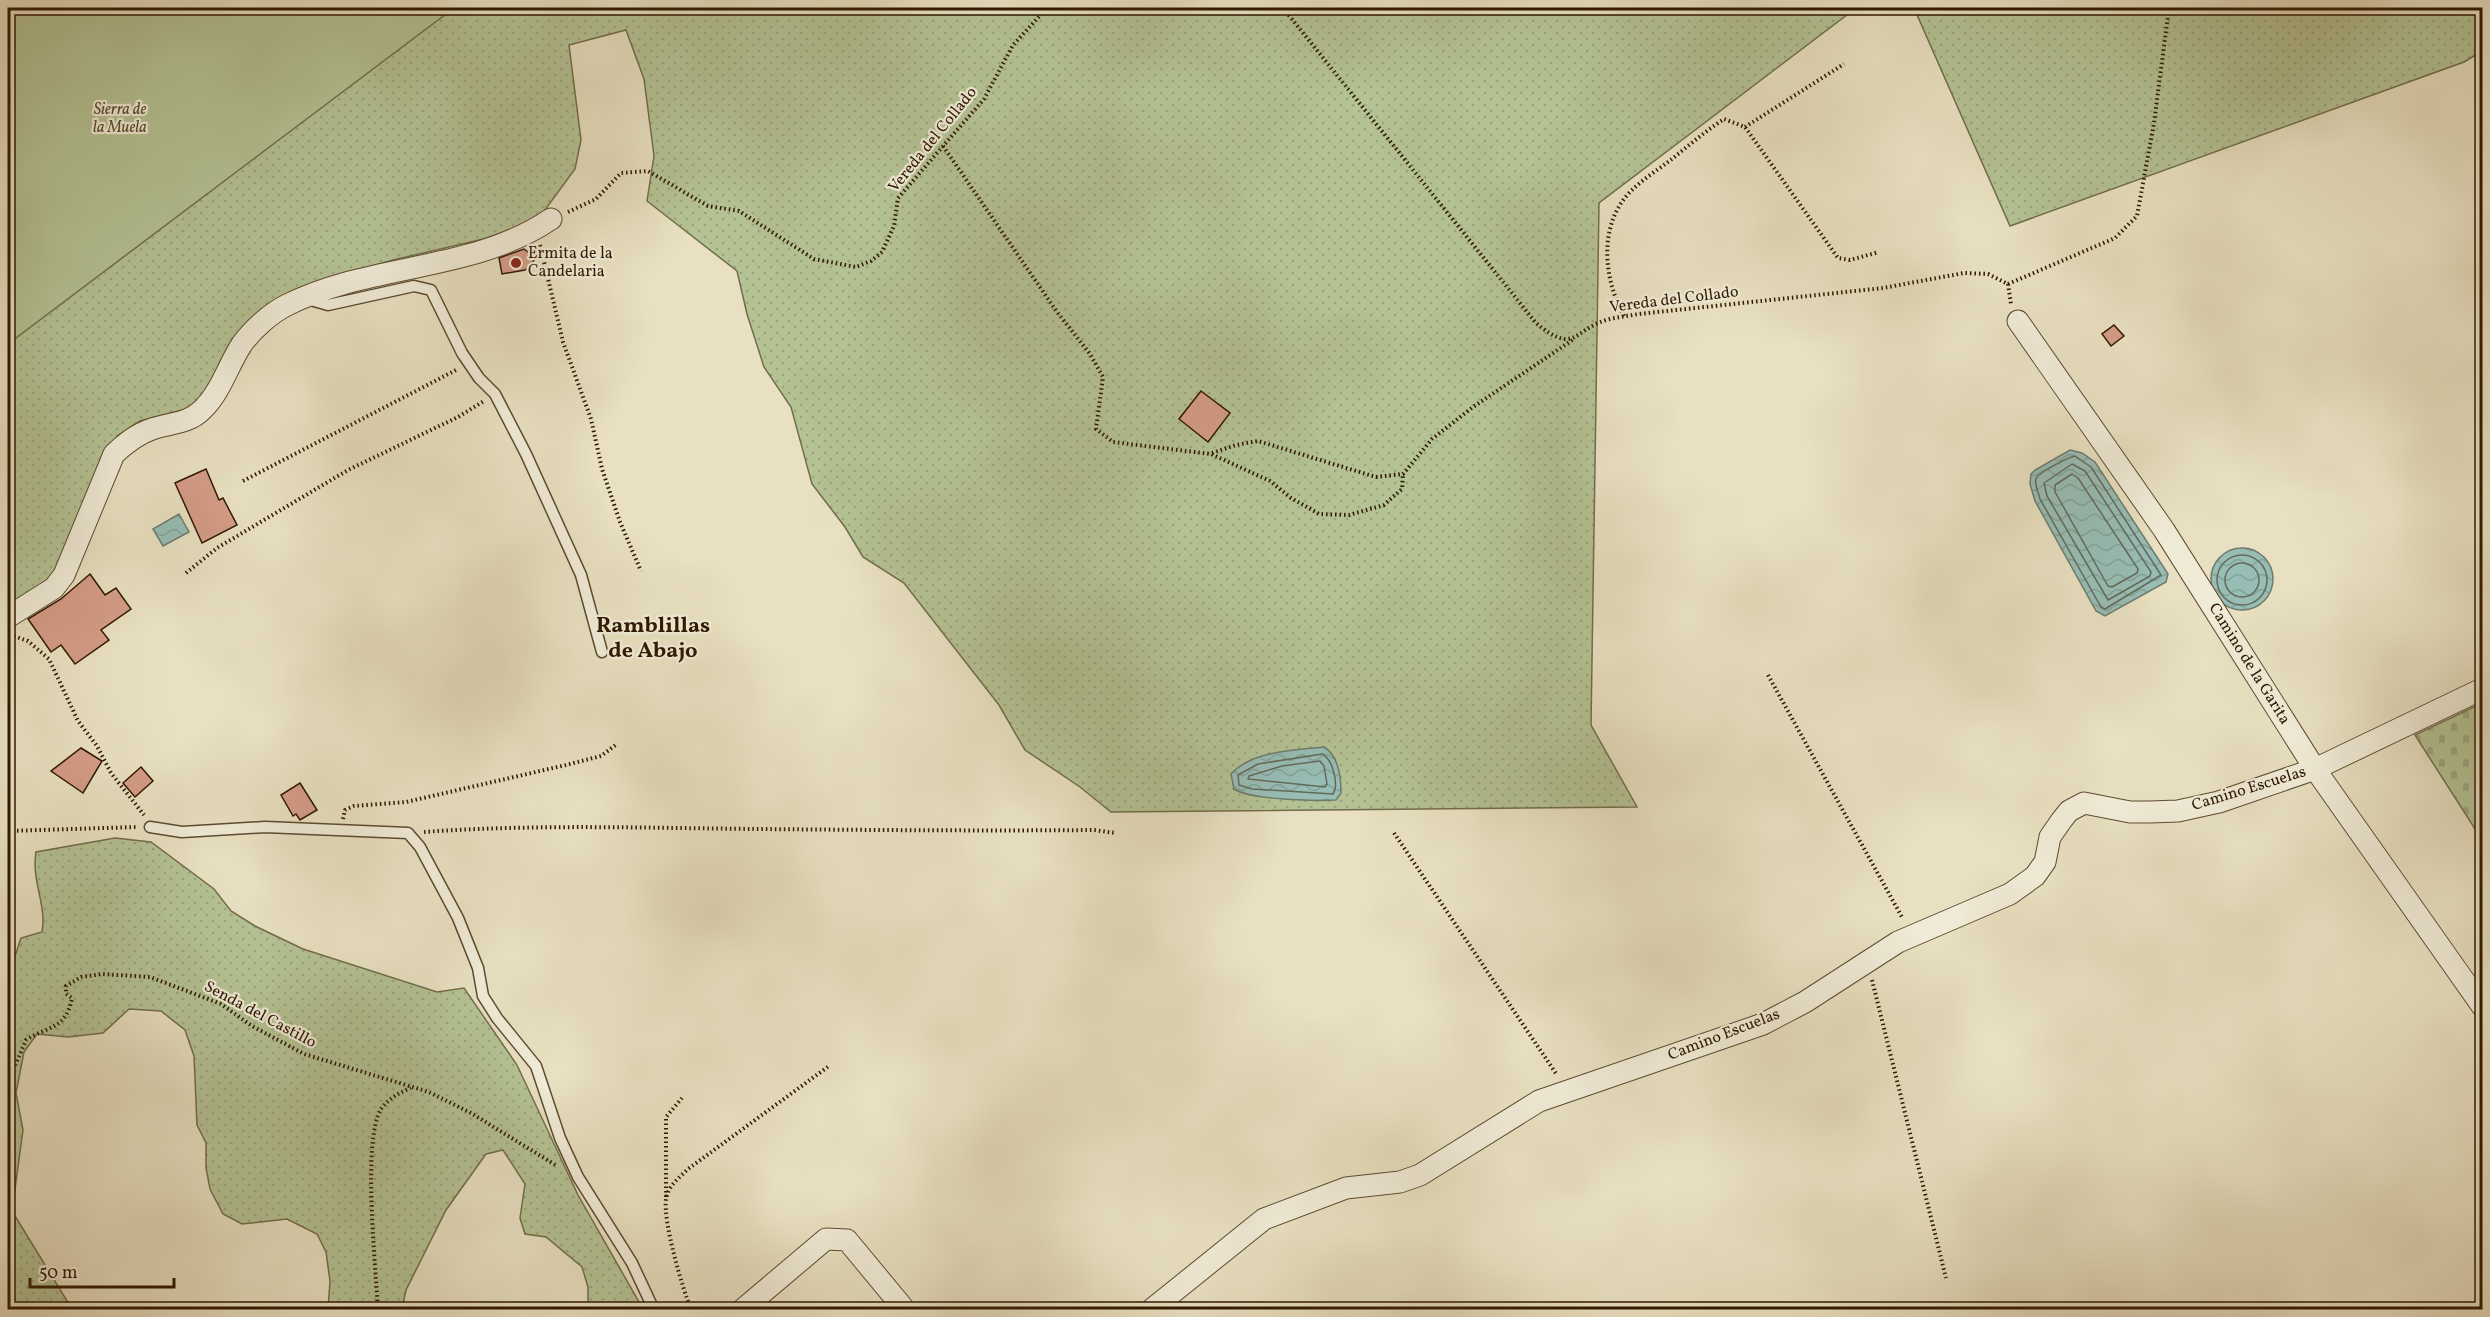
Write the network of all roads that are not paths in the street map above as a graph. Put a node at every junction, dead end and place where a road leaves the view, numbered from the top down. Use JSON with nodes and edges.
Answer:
{"nodes":[{"id":1,"x":543,"y":225,"type":"road end"},
{"id":2,"x":304,"y":298,"type":"junction"},
{"id":3,"x":2018,"y":321,"type":"dead end"},
{"id":4,"x":8,"y":617,"type":"edge"},
{"id":5,"x":602,"y":652,"type":"dead end"},
{"id":6,"x":2482,"y":689,"type":"edge"},
{"id":7,"x":2315,"y":769,"type":"junction"},
{"id":8,"x":150,"y":827,"type":"road end"},
{"id":9,"x":2482,"y":1006,"type":"edge"},
{"id":10,"x":654,"y":1310,"type":"edge"},
{"id":11,"x":742,"y":1310,"type":"edge"},
{"id":12,"x":905,"y":1310,"type":"edge"},
{"id":13,"x":1151,"y":1310,"type":"edge"}],
"edges":[{"from":1,"to":2,"type":"street"},
{"from":2,"to":4,"type":"street"},
{"from":2,"to":5,"type":"lane"},
{"from":3,"to":7,"type":"street","name":"Camino de la Garita"},
{"from":6,"to":7,"type":"street"},
{"from":7,"to":9,"type":"street","name":"Camino de la Garita"},
{"from":7,"to":13,"type":"street","name":"Camino Escuelas"},
{"from":8,"to":10,"type":"lane"},
{"from":11,"to":12,"type":"street"}]}
